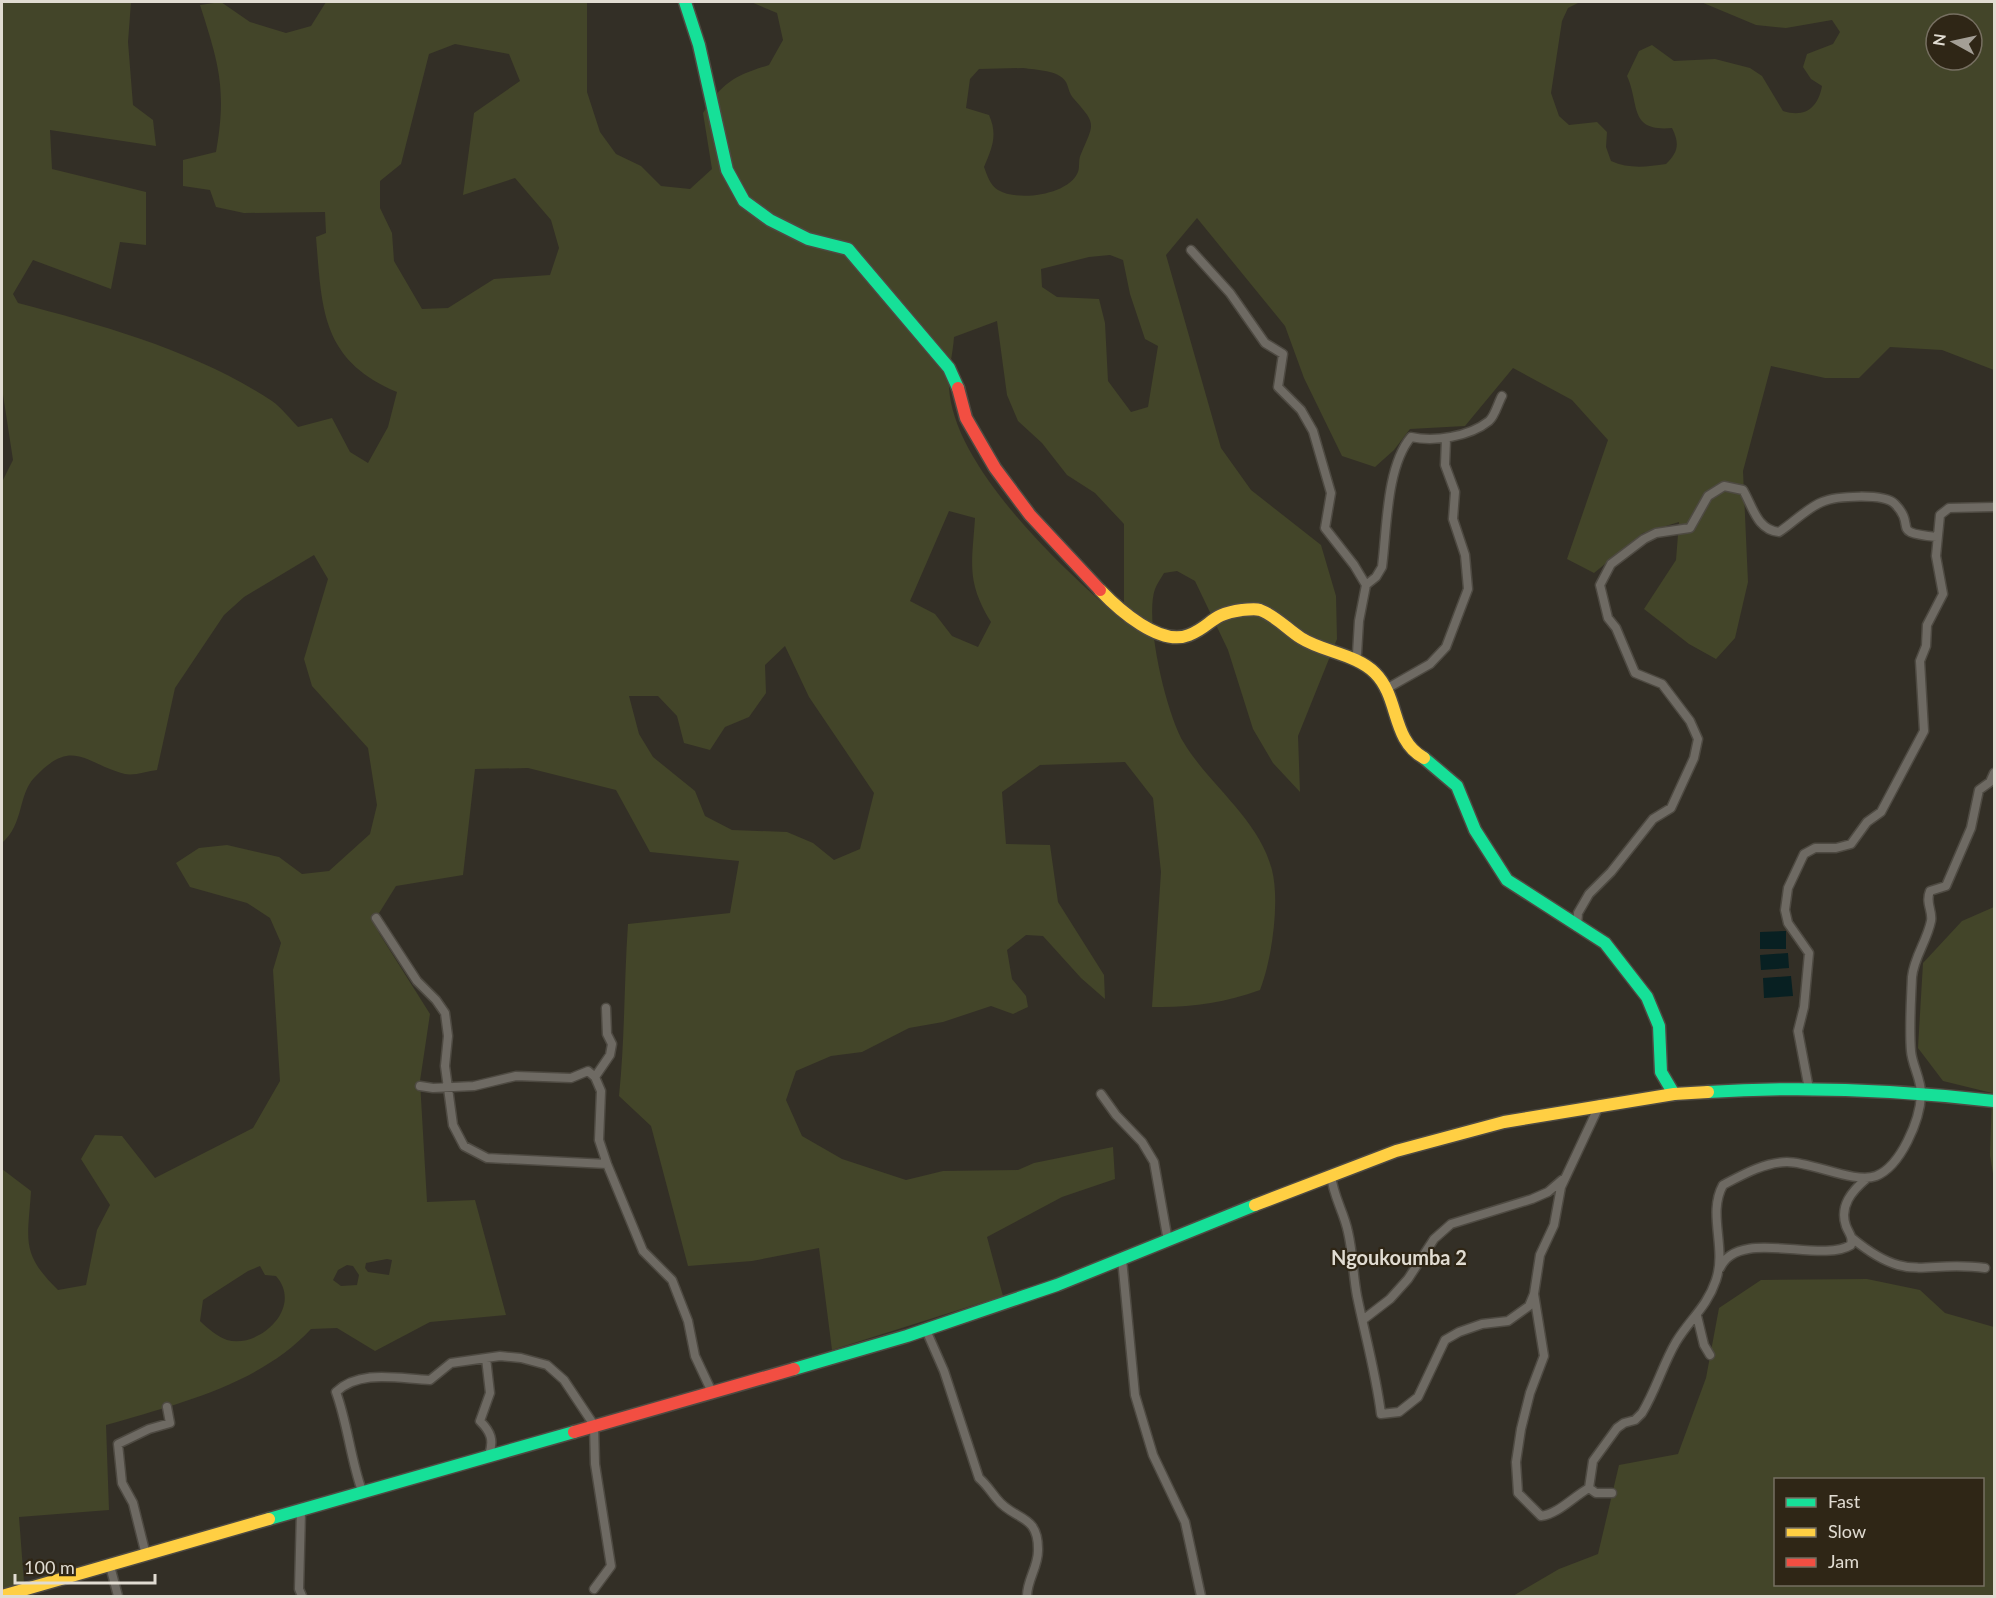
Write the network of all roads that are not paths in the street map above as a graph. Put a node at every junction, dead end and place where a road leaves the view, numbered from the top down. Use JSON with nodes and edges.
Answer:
{"nodes":[{"id":1,"x":685,"y":2,"type":"edge"},
{"id":2,"x":1191,"y":250,"type":"dead end"},
{"id":3,"x":1502,"y":396,"type":"dead end"},
{"id":4,"x":1446,"y":439,"type":"junction"},
{"id":5,"x":1995,"y":507,"type":"edge"},
{"id":6,"x":1937,"y":537,"type":"junction"},
{"id":7,"x":1366,"y":585,"type":"junction"},
{"id":8,"x":1351,"y":659,"type":"junction"},
{"id":9,"x":1386,"y":689,"type":"junction"},
{"id":10,"x":1995,"y":772,"type":"edge"},
{"id":11,"x":376,"y":918,"type":"dead end"},
{"id":12,"x":1577,"y":927,"type":"junction"},
{"id":13,"x":606,"y":1008,"type":"dead end"},
{"id":14,"x":595,"y":1077,"type":"junction"},
{"id":15,"x":420,"y":1086,"type":"dead end"},
{"id":16,"x":448,"y":1087,"type":"junction"},
{"id":17,"x":1809,"y":1089,"type":"junction"},
{"id":18,"x":1922,"y":1093,"type":"junction"},
{"id":19,"x":1101,"y":1094,"type":"dead end"},
{"id":20,"x":1674,"y":1094,"type":"junction"},
{"id":21,"x":1995,"y":1101,"type":"edge"},
{"id":22,"x":1600,"y":1104,"type":"junction"},
{"id":23,"x":607,"y":1164,"type":"junction"},
{"id":24,"x":1331,"y":1175,"type":"junction"},
{"id":25,"x":1564,"y":1178,"type":"junction"},
{"id":26,"x":1866,"y":1179,"type":"junction"},
{"id":27,"x":1852,"y":1238,"type":"junction"},
{"id":28,"x":1168,"y":1241,"type":"junction"},
{"id":29,"x":1122,"y":1259,"type":"junction"},
{"id":30,"x":1986,"y":1268,"type":"dead end"},
{"id":31,"x":1716,"y":1279,"type":"junction"},
{"id":32,"x":1534,"y":1294,"type":"junction"},
{"id":33,"x":1697,"y":1316,"type":"junction"},
{"id":34,"x":1364,"y":1319,"type":"junction"},
{"id":35,"x":926,"y":1330,"type":"junction"},
{"id":36,"x":1710,"y":1355,"type":"dead end"},
{"id":37,"x":486,"y":1358,"type":"junction"},
{"id":38,"x":711,"y":1390,"type":"junction"},
{"id":39,"x":167,"y":1407,"type":"dead end"},
{"id":40,"x":594,"y":1425,"type":"junction"},
{"id":41,"x":489,"y":1455,"type":"junction"},
{"id":42,"x":1589,"y":1488,"type":"junction"},
{"id":43,"x":362,"y":1491,"type":"junction"},
{"id":44,"x":1612,"y":1493,"type":"dead end"},
{"id":45,"x":301,"y":1511,"type":"junction"},
{"id":46,"x":146,"y":1555,"type":"junction"},
{"id":47,"x":110,"y":1566,"type":"junction"},
{"id":48,"x":594,"y":1589,"type":"dead end"},
{"id":49,"x":2,"y":1596,"type":"edge"},
{"id":50,"x":118,"y":1596,"type":"edge"},
{"id":51,"x":302,"y":1596,"type":"edge"},
{"id":52,"x":1027,"y":1596,"type":"edge"},
{"id":53,"x":1201,"y":1596,"type":"edge"}],
"edges":[{"from":1,"to":8,"type":"main road"},
{"from":2,"to":7,"type":"street"},
{"from":3,"to":4,"type":"street"},
{"from":4,"to":7,"type":"street"},
{"from":4,"to":9,"type":"street"},
{"from":5,"to":6,"type":"street"},
{"from":6,"to":12,"type":"street"},
{"from":6,"to":17,"type":"street"},
{"from":7,"to":8,"type":"street"},
{"from":8,"to":9,"type":"main road"},
{"from":9,"to":12,"type":"main road"},
{"from":10,"to":18,"type":"street"},
{"from":11,"to":16,"type":"street"},
{"from":12,"to":20,"type":"main road"},
{"from":13,"to":14,"type":"street"},
{"from":14,"to":16,"type":"street"},
{"from":14,"to":23,"type":"street"},
{"from":15,"to":16,"type":"street"},
{"from":16,"to":23,"type":"street"},
{"from":17,"to":18,"type":"main road"},
{"from":17,"to":20,"type":"main road"},
{"from":18,"to":21,"type":"main road"},
{"from":18,"to":26,"type":"street"},
{"from":19,"to":28,"type":"street"},
{"from":20,"to":22,"type":"main road"},
{"from":22,"to":24,"type":"main road"},
{"from":22,"to":25,"type":"street"},
{"from":23,"to":38,"type":"street"},
{"from":24,"to":28,"type":"main road"},
{"from":24,"to":34,"type":"street"},
{"from":25,"to":32,"type":"street"},
{"from":25,"to":34,"type":"street"},
{"from":26,"to":27,"type":"street"},
{"from":26,"to":31,"type":"street"},
{"from":27,"to":30,"type":"street"},
{"from":27,"to":31,"type":"street"},
{"from":28,"to":29,"type":"main road"},
{"from":29,"to":35,"type":"main road"},
{"from":29,"to":53,"type":"street"},
{"from":31,"to":33,"type":"street"},
{"from":32,"to":34,"type":"street"},
{"from":32,"to":42,"type":"street"},
{"from":33,"to":36,"type":"street"},
{"from":33,"to":42,"type":"street"},
{"from":35,"to":38,"type":"main road"},
{"from":35,"to":52,"type":"street"},
{"from":37,"to":40,"type":"street"},
{"from":37,"to":41,"type":"street"},
{"from":37,"to":43,"type":"street"},
{"from":38,"to":40,"type":"main road"},
{"from":39,"to":46,"type":"street"},
{"from":40,"to":41,"type":"main road"},
{"from":40,"to":48,"type":"street"},
{"from":41,"to":43,"type":"main road"},
{"from":42,"to":44,"type":"street"},
{"from":43,"to":45,"type":"main road"},
{"from":45,"to":46,"type":"main road"},
{"from":45,"to":51,"type":"street"},
{"from":46,"to":47,"type":"main road"},
{"from":47,"to":49,"type":"main road"},
{"from":47,"to":50,"type":"street"}]}
